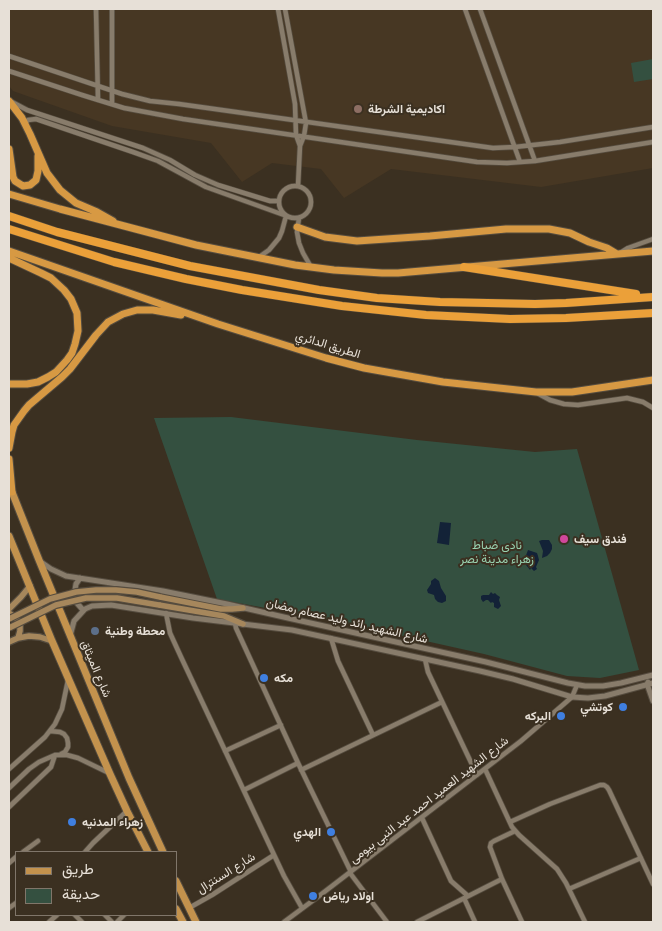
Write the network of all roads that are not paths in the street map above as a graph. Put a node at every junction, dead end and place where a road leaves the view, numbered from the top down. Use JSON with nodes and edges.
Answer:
{"nodes":[{"id":1,"x":96,"y":9,"type":"edge"},
{"id":2,"x":112,"y":9,"type":"edge"},
{"id":3,"x":278,"y":9,"type":"edge"},
{"id":4,"x":285,"y":9,"type":"edge"},
{"id":5,"x":465,"y":9,"type":"edge"},
{"id":6,"x":480,"y":9,"type":"edge"},
{"id":7,"x":9,"y":56,"type":"edge"},
{"id":8,"x":9,"y":72,"type":"edge"},
{"id":9,"x":98,"y":85,"type":"junction"},
{"id":10,"x":112,"y":91,"type":"junction"},
{"id":11,"x":98,"y":100,"type":"junction"},
{"id":12,"x":9,"y":101,"type":"edge"},
{"id":13,"x":112,"y":104,"type":"junction"},
{"id":14,"x":57,"y":120,"type":"junction"},
{"id":15,"x":296,"y":121,"type":"junction"},
{"id":16,"x":306,"y":122,"type":"junction"},
{"id":17,"x":25,"y":124,"type":"junction"},
{"id":18,"x":55,"y":126,"type":"junction"},
{"id":19,"x":653,"y":127,"type":"edge"},
{"id":20,"x":296,"y":135,"type":"junction"},
{"id":21,"x":304,"y":136,"type":"junction"},
{"id":22,"x":653,"y":142,"type":"edge"},
{"id":23,"x":300,"y":146,"type":"junction"},
{"id":24,"x":530,"y":146,"type":"junction"},
{"id":25,"x":515,"y":147,"type":"junction"},
{"id":26,"x":9,"y":149,"type":"edge"},
{"id":27,"x":38,"y":154,"type":"junction"},
{"id":28,"x":535,"y":161,"type":"junction"},
{"id":29,"x":520,"y":162,"type":"junction"},
{"id":30,"x":298,"y":186,"type":"junction"},
{"id":31,"x":9,"y":194,"type":"edge"},
{"id":32,"x":278,"y":201,"type":"junction"},
{"id":33,"x":285,"y":215,"type":"junction"},
{"id":34,"x":9,"y":216,"type":"edge"},
{"id":35,"x":299,"y":218,"type":"junction"},
{"id":36,"x":119,"y":225,"type":"junction"},
{"id":37,"x":297,"y":227,"type":"junction"},
{"id":38,"x":9,"y":229,"type":"edge"},
{"id":39,"x":653,"y":238,"type":"edge"},
{"id":40,"x":9,"y":251,"type":"edge"},
{"id":41,"x":653,"y":251,"type":"edge"},
{"id":42,"x":618,"y":254,"type":"junction"},
{"id":43,"x":9,"y":258,"type":"edge"},
{"id":44,"x":259,"y":258,"type":"junction"},
{"id":45,"x":464,"y":266,"type":"junction"},
{"id":46,"x":312,"y":267,"type":"junction"},
{"id":47,"x":653,"y":297,"type":"edge"},
{"id":48,"x":653,"y":313,"type":"edge"},
{"id":49,"x":218,"y":324,"type":"junction"},
{"id":50,"x":653,"y":380,"type":"edge"},
{"id":51,"x":9,"y":384,"type":"edge"},
{"id":52,"x":536,"y":392,"type":"junction"},
{"id":53,"x":653,"y":408,"type":"edge"},
{"id":54,"x":9,"y":448,"type":"edge"},
{"id":55,"x":9,"y":459,"type":"edge"},
{"id":56,"x":10,"y":488,"type":"edge"},
{"id":57,"x":9,"y":536,"type":"edge"},
{"id":58,"x":39,"y":560,"type":"junction"},
{"id":59,"x":80,"y":578,"type":"junction"},
{"id":60,"x":30,"y":586,"type":"junction"},
{"id":61,"x":243,"y":608,"type":"junction"},
{"id":62,"x":83,"y":610,"type":"junction"},
{"id":63,"x":9,"y":611,"type":"edge"},
{"id":64,"x":166,"y":613,"type":"junction"},
{"id":65,"x":9,"y":619,"type":"edge"},
{"id":66,"x":235,"y":623,"type":"junction"},
{"id":67,"x":243,"y":624,"type":"junction"},
{"id":68,"x":9,"y":628,"type":"edge"},
{"id":69,"x":357,"y":633,"type":"junction"},
{"id":70,"x":70,"y":636,"type":"junction"},
{"id":71,"x":18,"y":638,"type":"junction"},
{"id":72,"x":331,"y":638,"type":"junction"},
{"id":73,"x":52,"y":640,"type":"junction"},
{"id":74,"x":9,"y":642,"type":"edge"},
{"id":75,"x":355,"y":643,"type":"junction"},
{"id":76,"x":425,"y":659,"type":"junction"},
{"id":77,"x":651,"y":676,"type":"edge"},
{"id":78,"x":68,"y":679,"type":"junction"},
{"id":79,"x":651,"y":683,"type":"edge"},
{"id":80,"x":576,"y":685,"type":"junction"},
{"id":81,"x":572,"y":697,"type":"junction"},
{"id":82,"x":653,"y":701,"type":"edge"},
{"id":83,"x":442,"y":702,"type":"junction"},
{"id":84,"x":281,"y":725,"type":"junction"},
{"id":85,"x":50,"y":731,"type":"junction"},
{"id":86,"x":373,"y":736,"type":"junction"},
{"id":87,"x":225,"y":751,"type":"junction"},
{"id":88,"x":62,"y":754,"type":"junction"},
{"id":89,"x":55,"y":755,"type":"junction"},
{"id":90,"x":298,"y":763,"type":"junction"},
{"id":91,"x":9,"y":769,"type":"edge"},
{"id":92,"x":485,"y":769,"type":"junction"},
{"id":93,"x":301,"y":770,"type":"junction"},
{"id":94,"x":110,"y":774,"type":"junction"},
{"id":95,"x":477,"y":776,"type":"junction"},
{"id":96,"x":9,"y":788,"type":"edge"},
{"id":97,"x":244,"y":790,"type":"junction"},
{"id":98,"x":9,"y":807,"type":"edge"},
{"id":99,"x":127,"y":811,"type":"junction"},
{"id":100,"x":422,"y":818,"type":"junction"},
{"id":101,"x":510,"y":822,"type":"junction"},
{"id":102,"x":515,"y":831,"type":"junction"},
{"id":103,"x":38,"y":842,"type":"dead end"},
{"id":104,"x":25,"y":851,"type":"edge"},
{"id":105,"x":87,"y":851,"type":"edge"},
{"id":106,"x":147,"y":851,"type":"edge"},
{"id":107,"x":163,"y":851,"type":"edge"},
{"id":108,"x":274,"y":855,"type":"junction"},
{"id":109,"x":641,"y":858,"type":"junction"},
{"id":110,"x":350,"y":873,"type":"junction"},
{"id":111,"x":502,"y":879,"type":"junction"},
{"id":112,"x":653,"y":884,"type":"edge"},
{"id":113,"x":178,"y":885,"type":"edge"},
{"id":114,"x":569,"y":889,"type":"junction"},
{"id":115,"x":466,"y":897,"type":"junction"},
{"id":116,"x":189,"y":908,"type":"junction"},
{"id":117,"x":302,"y":908,"type":"junction"},
{"id":118,"x":196,"y":922,"type":"edge"},
{"id":119,"x":284,"y":922,"type":"edge"},
{"id":120,"x":386,"y":922,"type":"edge"},
{"id":121,"x":417,"y":922,"type":"edge"},
{"id":122,"x":475,"y":922,"type":"edge"},
{"id":123,"x":522,"y":922,"type":"edge"},
{"id":124,"x":585,"y":922,"type":"edge"}],
"edges":[{"from":1,"to":9,"type":"street"},
{"from":2,"to":10,"type":"street"},
{"from":3,"to":15,"type":"street"},
{"from":4,"to":16,"type":"street"},
{"from":5,"to":25,"type":"street"},
{"from":6,"to":24,"type":"street"},
{"from":7,"to":9,"type":"street"},
{"from":8,"to":11,"type":"street"},
{"from":9,"to":10,"type":"street"},
{"from":9,"to":11,"type":"street"},
{"from":10,"to":13,"type":"street"},
{"from":10,"to":15,"type":"street"},
{"from":11,"to":13,"type":"street"},
{"from":12,"to":14,"type":"street"},
{"from":12,"to":17,"type":"highway"},
{"from":13,"to":20,"type":"street"},
{"from":14,"to":18,"type":"street"},
{"from":14,"to":32,"type":"street"},
{"from":15,"to":16,"type":"street"},
{"from":15,"to":20,"type":"street"},
{"from":16,"to":21,"type":"street"},
{"from":16,"to":25,"type":"street"},
{"from":17,"to":18,"type":"street"},
{"from":17,"to":27,"type":"highway"},
{"from":18,"to":33,"type":"street"},
{"from":19,"to":24,"type":"street"},
{"from":20,"to":21,"type":"street"},
{"from":20,"to":23,"type":"street"},
{"from":21,"to":23,"type":"street"},
{"from":21,"to":29,"type":"street"},
{"from":22,"to":28,"type":"street"},
{"from":23,"to":30,"type":"street"},
{"from":24,"to":25,"type":"street"},
{"from":24,"to":28,"type":"street"},
{"from":25,"to":29,"type":"street"},
{"from":26,"to":27,"type":"highway"},
{"from":27,"to":36,"type":"highway"},
{"from":28,"to":29,"type":"street"},
{"from":30,"to":32,"type":"street"},
{"from":30,"to":35,"type":"street"},
{"from":31,"to":36,"type":"highway"},
{"from":32,"to":33,"type":"street"},
{"from":33,"to":35,"type":"street"},
{"from":33,"to":44,"type":"street"},
{"from":34,"to":47,"type":"highway"},
{"from":35,"to":37,"type":"street"},
{"from":36,"to":44,"type":"highway"},
{"from":37,"to":42,"type":"highway"},
{"from":37,"to":46,"type":"street"},
{"from":38,"to":48,"type":"highway"},
{"from":39,"to":42,"type":"street"},
{"from":40,"to":49,"type":"highway","name":"الطريق الدائري"},
{"from":41,"to":42,"type":"highway"},
{"from":42,"to":45,"type":"highway"},
{"from":43,"to":51,"type":"highway"},
{"from":44,"to":46,"type":"highway"},
{"from":45,"to":46,"type":"highway"},
{"from":45,"to":47,"type":"highway"},
{"from":49,"to":52,"type":"highway","name":"الطريق الدائري"},
{"from":49,"to":54,"type":"highway"},
{"from":50,"to":52,"type":"highway","name":"الطريق الدائري"},
{"from":52,"to":53,"type":"street"},
{"from":55,"to":56,"type":"highway"},
{"from":56,"to":58,"type":"main road","name":"شارع الميثاق"},
{"from":57,"to":60,"type":"main road"},
{"from":58,"to":59,"type":"street","name":"شارع الشهيد رائد وليد عصام رمضان"},
{"from":58,"to":70,"type":"main road","name":"شارع الميثاق"},
{"from":59,"to":61,"type":"street","name":"شارع الشهيد رائد وليد عصام رمضان"},
{"from":59,"to":62,"type":"street"},
{"from":60,"to":63,"type":"main road"},
{"from":60,"to":73,"type":"main road"},
{"from":61,"to":65,"type":"main road","bridge":true},
{"from":61,"to":69,"type":"street","name":"شارع الشهيد رائد وليد عصام رمضان"},
{"from":62,"to":64,"type":"street","name":"شارع الشهيد رائد وليد عصام رمضان"},
{"from":62,"to":70,"type":"street"},
{"from":63,"to":71,"type":"main road"},
{"from":64,"to":66,"type":"street","name":"شارع الشهيد رائد وليد عصام رمضان"},
{"from":64,"to":87,"type":"street"},
{"from":66,"to":67,"type":"street","name":"شارع الشهيد رائد وليد عصام رمضان"},
{"from":66,"to":84,"type":"street"},
{"from":67,"to":68,"type":"main road","bridge":true},
{"from":67,"to":72,"type":"street","name":"شارع الشهيد رائد وليد عصام رمضان"},
{"from":69,"to":75,"type":"street"},
{"from":69,"to":80,"type":"street","name":"شارع الشهيد رائد وليد عصام رمضان"},
{"from":70,"to":107,"type":"main road","name":"شارع الميثاق"},
{"from":71,"to":73,"type":"main road"},
{"from":71,"to":74,"type":"main road"},
{"from":72,"to":75,"type":"street","name":"شارع الشهيد رائد وليد عصام رمضان"},
{"from":72,"to":86,"type":"street"},
{"from":73,"to":78,"type":"main road"},
{"from":75,"to":76,"type":"street","name":"شارع الشهيد رائد وليد عصام رمضان"},
{"from":76,"to":81,"type":"street","name":"شارع الشهيد رائد وليد عصام رمضان"},
{"from":76,"to":83,"type":"street"},
{"from":77,"to":79,"type":"street"},
{"from":77,"to":80,"type":"street","name":"شارع الشهيد رائد وليد عصام رمضان"},
{"from":78,"to":85,"type":"street"},
{"from":78,"to":94,"type":"main road"},
{"from":79,"to":81,"type":"street","name":"شارع الشهيد رائد وليد عصام رمضان"},
{"from":79,"to":82,"type":"street"},
{"from":80,"to":81,"type":"street"},
{"from":81,"to":92,"type":"street","name":"شارع الشهيد العميد احمد عبد النبى بيومى"},
{"from":83,"to":86,"type":"street"},
{"from":83,"to":95,"type":"street"},
{"from":84,"to":87,"type":"street"},
{"from":84,"to":90,"type":"street"},
{"from":85,"to":88,"type":"street"},
{"from":85,"to":91,"type":"street"},
{"from":86,"to":93,"type":"street"},
{"from":87,"to":97,"type":"street"},
{"from":88,"to":89,"type":"street"},
{"from":88,"to":94,"type":"street"},
{"from":89,"to":96,"type":"street"},
{"from":89,"to":98,"type":"street"},
{"from":90,"to":93,"type":"street"},
{"from":90,"to":97,"type":"street"},
{"from":92,"to":95,"type":"street","name":"شارع الشهيد العميد احمد عبد النبى بيومى"},
{"from":92,"to":101,"type":"street"},
{"from":93,"to":110,"type":"street"},
{"from":94,"to":99,"type":"main road"},
{"from":95,"to":100,"type":"street","name":"شارع الشهيد العميد احمد عبد النبى بيومى"},
{"from":97,"to":108,"type":"street"},
{"from":99,"to":105,"type":"street"},
{"from":99,"to":106,"type":"main road"},
{"from":100,"to":110,"type":"street","name":"شارع الشهيد العميد احمد عبد النبى بيومى"},
{"from":100,"to":115,"type":"street"},
{"from":101,"to":102,"type":"street"},
{"from":101,"to":109,"type":"street"},
{"from":102,"to":111,"type":"street"},
{"from":102,"to":114,"type":"street"},
{"from":103,"to":104,"type":"street"},
{"from":108,"to":116,"type":"street","name":"شارع السنترال"},
{"from":108,"to":117,"type":"street"},
{"from":109,"to":112,"type":"street"},
{"from":109,"to":114,"type":"street"},
{"from":110,"to":117,"type":"street","name":"شارع الشهيد العميد احمد عبد النبى بيومى"},
{"from":110,"to":120,"type":"street"},
{"from":111,"to":115,"type":"street"},
{"from":111,"to":123,"type":"street"},
{"from":113,"to":116,"type":"main road"},
{"from":114,"to":124,"type":"street"},
{"from":115,"to":121,"type":"street"},
{"from":115,"to":122,"type":"street"},
{"from":116,"to":118,"type":"main road"},
{"from":117,"to":119,"type":"street","name":"شارع الشهيد العميد احمد عبد النبى بيومى"}]}
